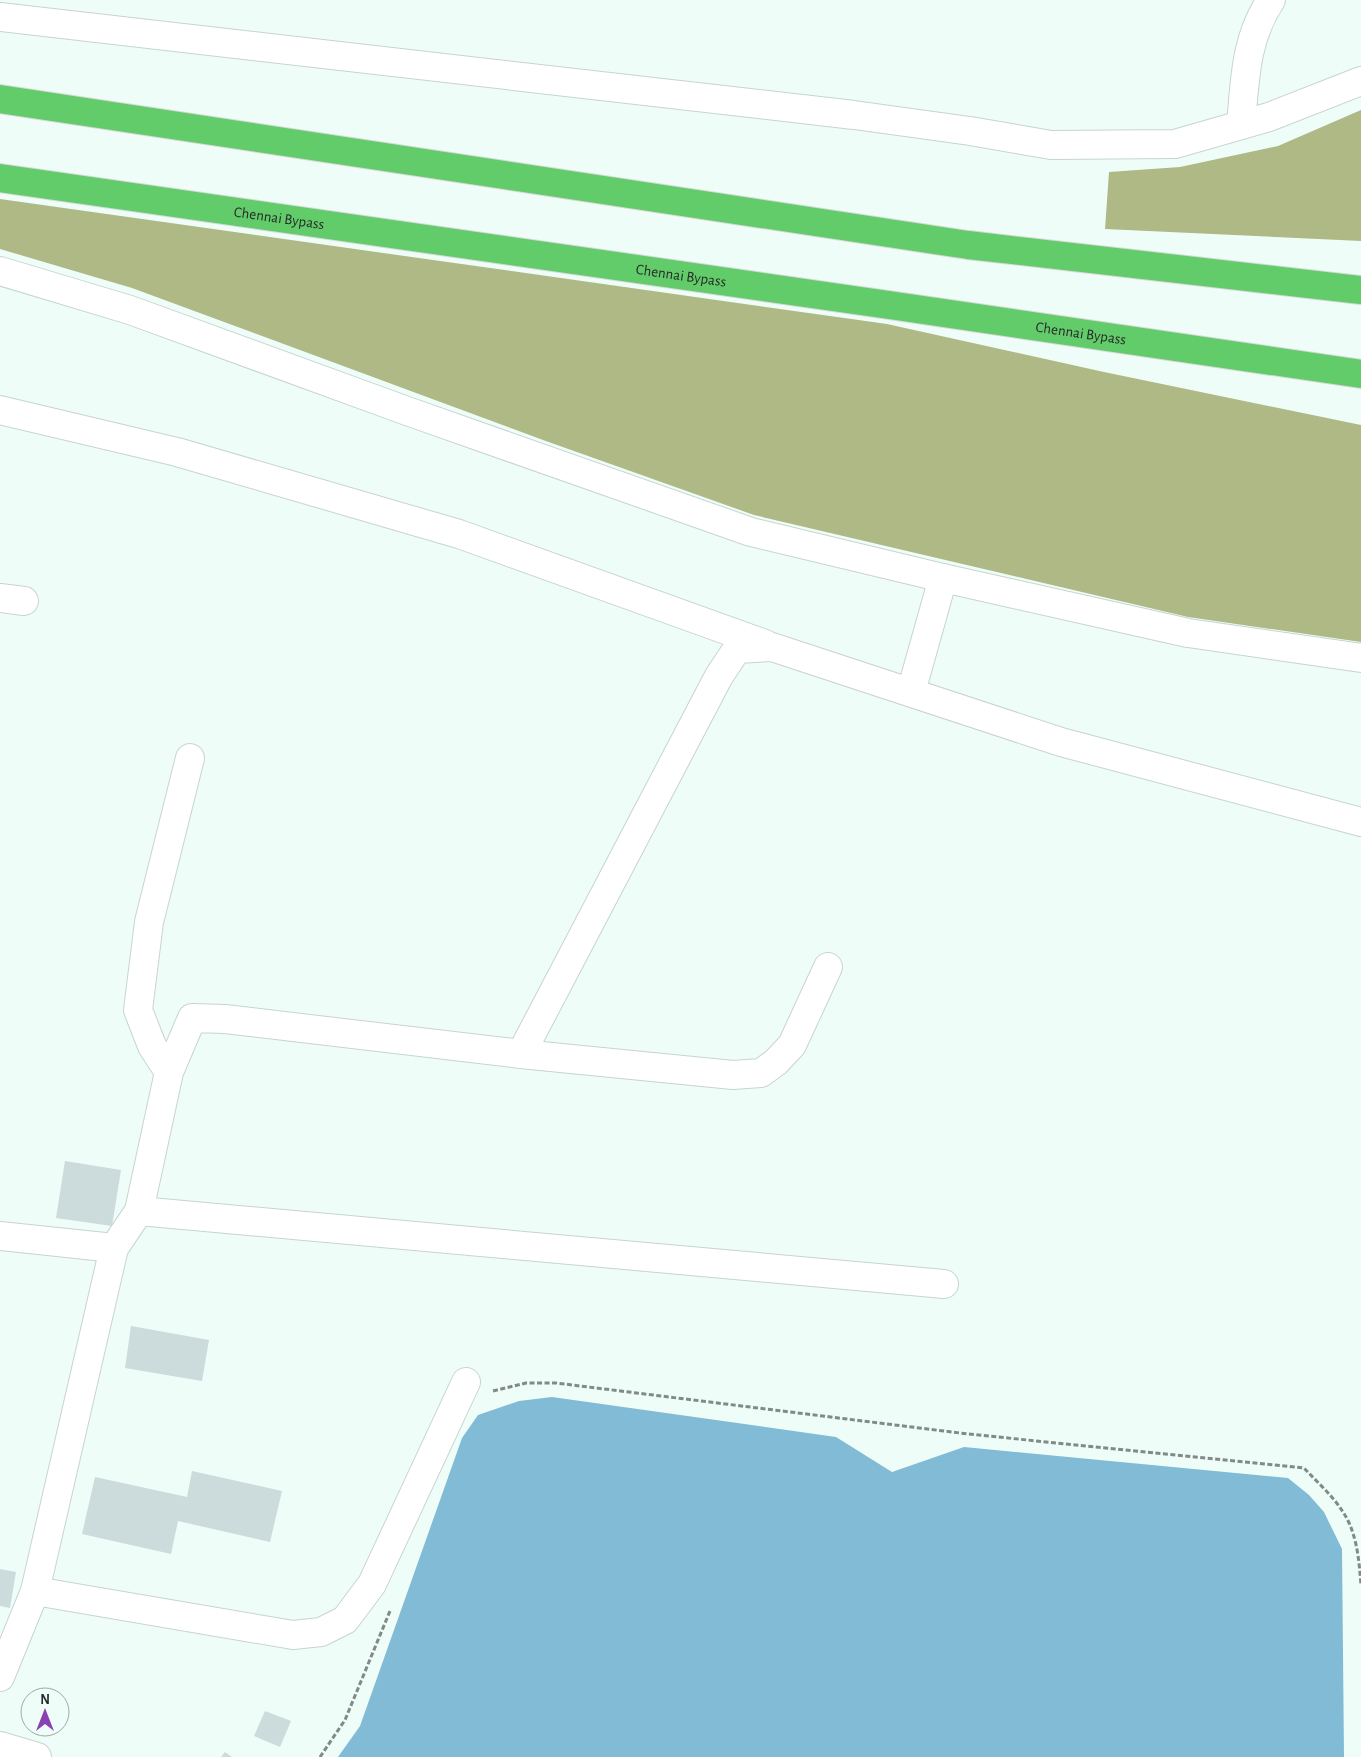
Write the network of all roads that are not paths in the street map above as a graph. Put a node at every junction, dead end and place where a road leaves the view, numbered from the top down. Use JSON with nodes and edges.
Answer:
{"nodes":[{"id":1,"x":1271,"y":0,"type":"edge"},
{"id":2,"x":0,"y":17,"type":"edge"},
{"id":3,"x":1361,"y":81,"type":"edge"},
{"id":4,"x":0,"y":99,"type":"edge"},
{"id":5,"x":1241,"y":125,"type":"junction"},
{"id":6,"x":0,"y":178,"type":"edge"},
{"id":7,"x":0,"y":271,"type":"edge"},
{"id":8,"x":1361,"y":290,"type":"edge"},
{"id":9,"x":1361,"y":374,"type":"edge"},
{"id":10,"x":0,"y":410,"type":"edge"},
{"id":11,"x":943,"y":578,"type":"junction"},
{"id":12,"x":772,"y":647,"type":"junction"},
{"id":13,"x":1361,"y":658,"type":"edge"},
{"id":14,"x":911,"y":692,"type":"junction"},
{"id":15,"x":190,"y":758,"type":"dead end"},
{"id":16,"x":1361,"y":822,"type":"edge"},
{"id":17,"x":828,"y":967,"type":"dead end"},
{"id":18,"x":522,"y":1054,"type":"junction"},
{"id":19,"x":169,"y":1072,"type":"junction"},
{"id":20,"x":139,"y":1211,"type":"junction"},
{"id":21,"x":0,"y":1236,"type":"edge"},
{"id":22,"x":114,"y":1248,"type":"junction"},
{"id":23,"x":944,"y":1284,"type":"dead end"},
{"id":24,"x":478,"y":1387,"type":"road end"},
{"id":25,"x":35,"y":1591,"type":"junction"},
{"id":26,"x":0,"y":1677,"type":"edge"},
{"id":27,"x":0,"y":1746,"type":"edge"},
{"id":28,"x":37,"y":1757,"type":"edge"}],
"edges":[{"from":1,"to":5,"type":"street"},
{"from":2,"to":5,"type":"street"},
{"from":3,"to":5,"type":"street"},
{"from":4,"to":8,"type":"highway"},
{"from":6,"to":9,"type":"highway","name":"Chennai Bypass"},
{"from":7,"to":11,"type":"street"},
{"from":10,"to":12,"type":"street"},
{"from":11,"to":13,"type":"street"},
{"from":11,"to":14,"type":"street"},
{"from":12,"to":14,"type":"street"},
{"from":12,"to":18,"type":"street"},
{"from":14,"to":16,"type":"street"},
{"from":15,"to":19,"type":"street"},
{"from":17,"to":18,"type":"street"},
{"from":18,"to":19,"type":"street"},
{"from":19,"to":20,"type":"street"},
{"from":20,"to":22,"type":"street"},
{"from":20,"to":23,"type":"street"},
{"from":21,"to":22,"type":"street"},
{"from":22,"to":25,"type":"street"},
{"from":24,"to":25,"type":"street"},
{"from":25,"to":26,"type":"street"},
{"from":27,"to":28,"type":"street"}]}
